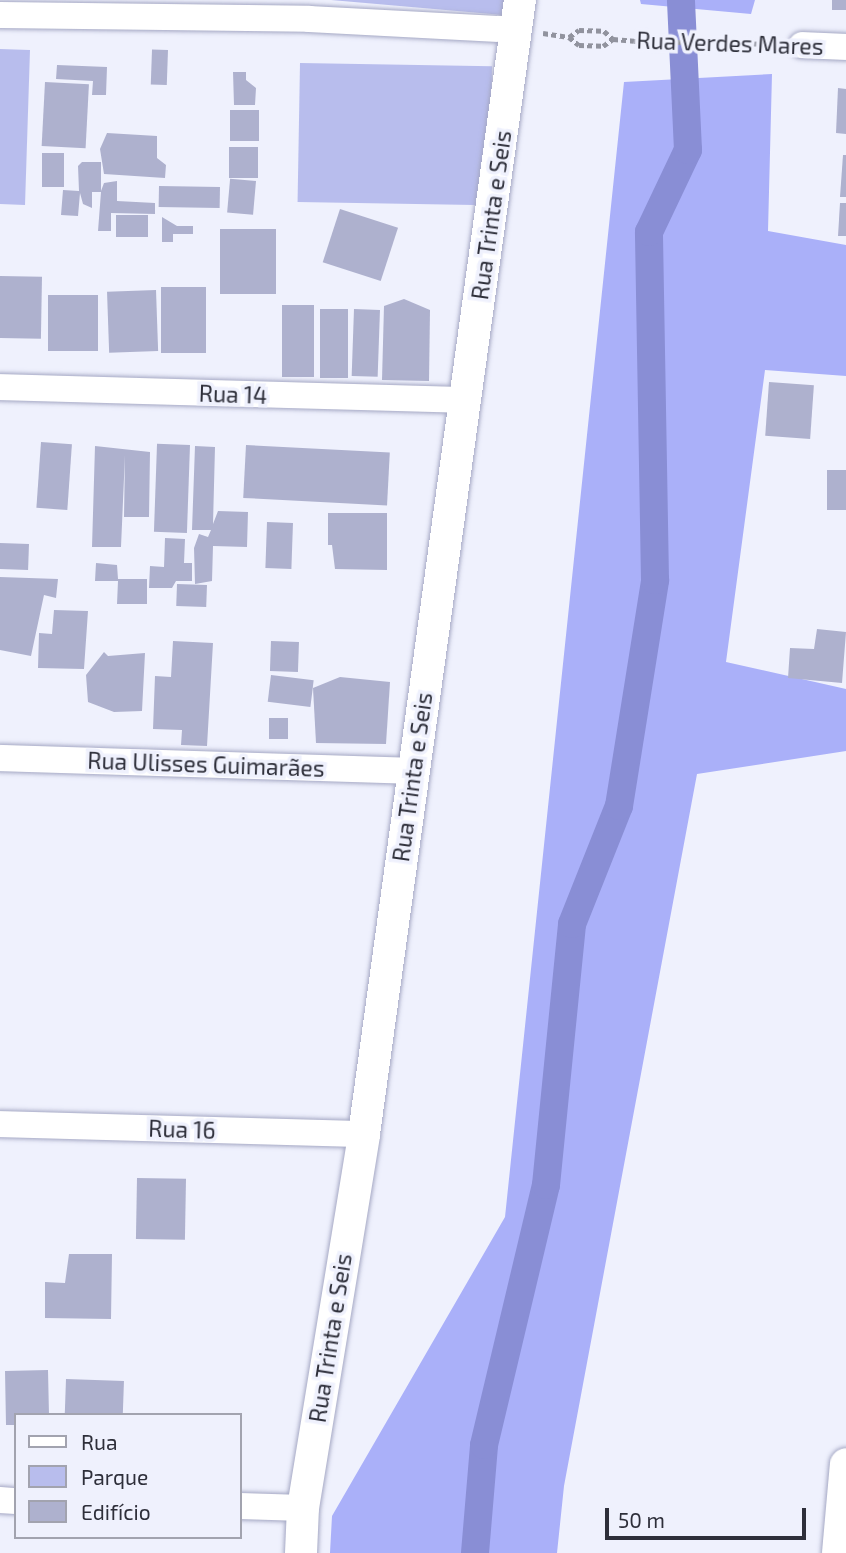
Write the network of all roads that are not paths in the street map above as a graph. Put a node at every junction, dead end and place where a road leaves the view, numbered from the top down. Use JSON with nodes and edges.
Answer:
{"nodes":[{"id":1,"x":0,"y":15,"type":"edge"},
{"id":2,"x":518,"y":15,"type":"edge"},
{"id":3,"x":802,"y":45,"type":"road end"},
{"id":4,"x":846,"y":47,"type":"edge"},
{"id":5,"x":0,"y":387,"type":"edge"},
{"id":6,"x":466,"y":400,"type":"junction"},
{"id":7,"x":0,"y":758,"type":"edge"},
{"id":8,"x":412,"y":771,"type":"junction"},
{"id":9,"x":0,"y":1124,"type":"edge"},
{"id":10,"x":364,"y":1134,"type":"junction"},
{"id":11,"x":846,"y":1464,"type":"edge"},
{"id":12,"x":242,"y":1506,"type":"edge"},
{"id":13,"x":303,"y":1508,"type":"junction"},
{"id":14,"x":301,"y":1553,"type":"edge"},
{"id":15,"x":838,"y":1553,"type":"edge"}],
"edges":[{"from":1,"to":2,"type":"street"},
{"from":2,"to":6,"type":"street","name":"Rua Trinta e Seis"},
{"from":3,"to":4,"type":"street","name":"Rua Verdes Mares"},
{"from":5,"to":6,"type":"street","name":"Rua 14"},
{"from":6,"to":8,"type":"street","name":"Rua Trinta e Seis"},
{"from":7,"to":8,"type":"street","name":"Rua Ulisses Guimarães"},
{"from":8,"to":10,"type":"street","name":"Rua Trinta e Seis"},
{"from":9,"to":10,"type":"street","name":"Rua 16"},
{"from":10,"to":13,"type":"street","name":"Rua Trinta e Seis"},
{"from":11,"to":15,"type":"street"},
{"from":12,"to":13,"type":"street"},
{"from":13,"to":14,"type":"street","name":"Rua Trinta e Seis"}]}
